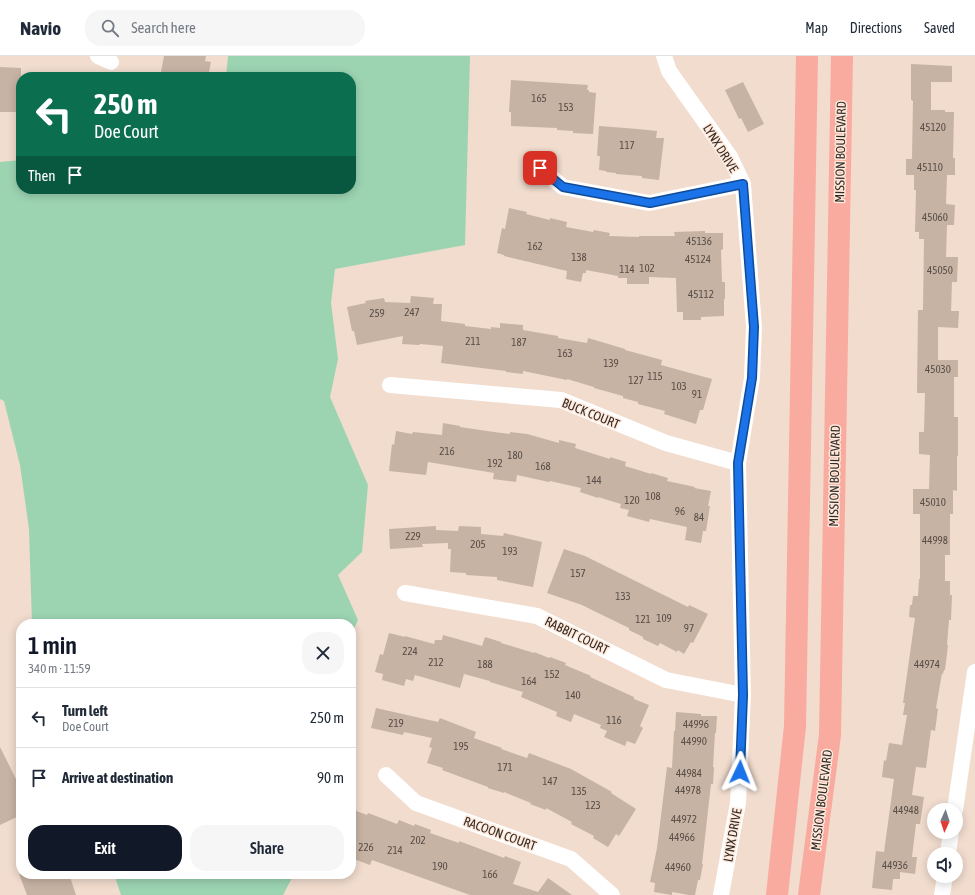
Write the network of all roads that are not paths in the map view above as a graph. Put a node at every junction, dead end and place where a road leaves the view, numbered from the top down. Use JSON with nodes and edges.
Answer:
{"nodes":[{"id":1,"x":664,"y":56,"type":"edge"},
{"id":2,"x":807,"y":56,"type":"edge"},
{"id":3,"x":842,"y":56,"type":"edge"},
{"id":4,"x":540,"y":168,"type":"dead end"},
{"id":5,"x":743,"y":184,"type":"junction"},
{"id":6,"x":390,"y":385,"type":"dead end"},
{"id":7,"x":738,"y":463,"type":"junction"},
{"id":8,"x":405,"y":593,"type":"dead end"},
{"id":9,"x":975,"y":672,"type":"edge"},
{"id":10,"x":743,"y":695,"type":"junction"},
{"id":11,"x":968,"y":764,"type":"edge"},
{"id":12,"x":386,"y":774,"type":"dead end"},
{"id":13,"x":957,"y":803,"type":"edge"},
{"id":14,"x":944,"y":883,"type":"edge"},
{"id":15,"x":612,"y":895,"type":"edge"},
{"id":16,"x":721,"y":895,"type":"edge"},
{"id":17,"x":777,"y":895,"type":"edge"},
{"id":18,"x":809,"y":895,"type":"edge"},
{"id":19,"x":942,"y":895,"type":"edge"}],
"edges":[{"from":1,"to":5,"type":"street","name":"LYNX DRIVE"},
{"from":2,"to":17,"type":"main road"},
{"from":3,"to":18,"type":"main road","name":"MISSION BOULEVARD"},
{"from":4,"to":5,"type":"street"},
{"from":5,"to":7,"type":"street","name":"LYNX DRIVE"},
{"from":6,"to":7,"type":"street","name":"BUCK COURT"},
{"from":7,"to":10,"type":"street","name":"LYNX DRIVE"},
{"from":8,"to":10,"type":"street","name":"RABBIT COURT"},
{"from":9,"to":11,"type":"street"},
{"from":10,"to":16,"type":"street","name":"LYNX DRIVE"},
{"from":11,"to":13,"type":"street"},
{"from":12,"to":15,"type":"street","name":"RACOON COURT"},
{"from":14,"to":19,"type":"street"}]}
